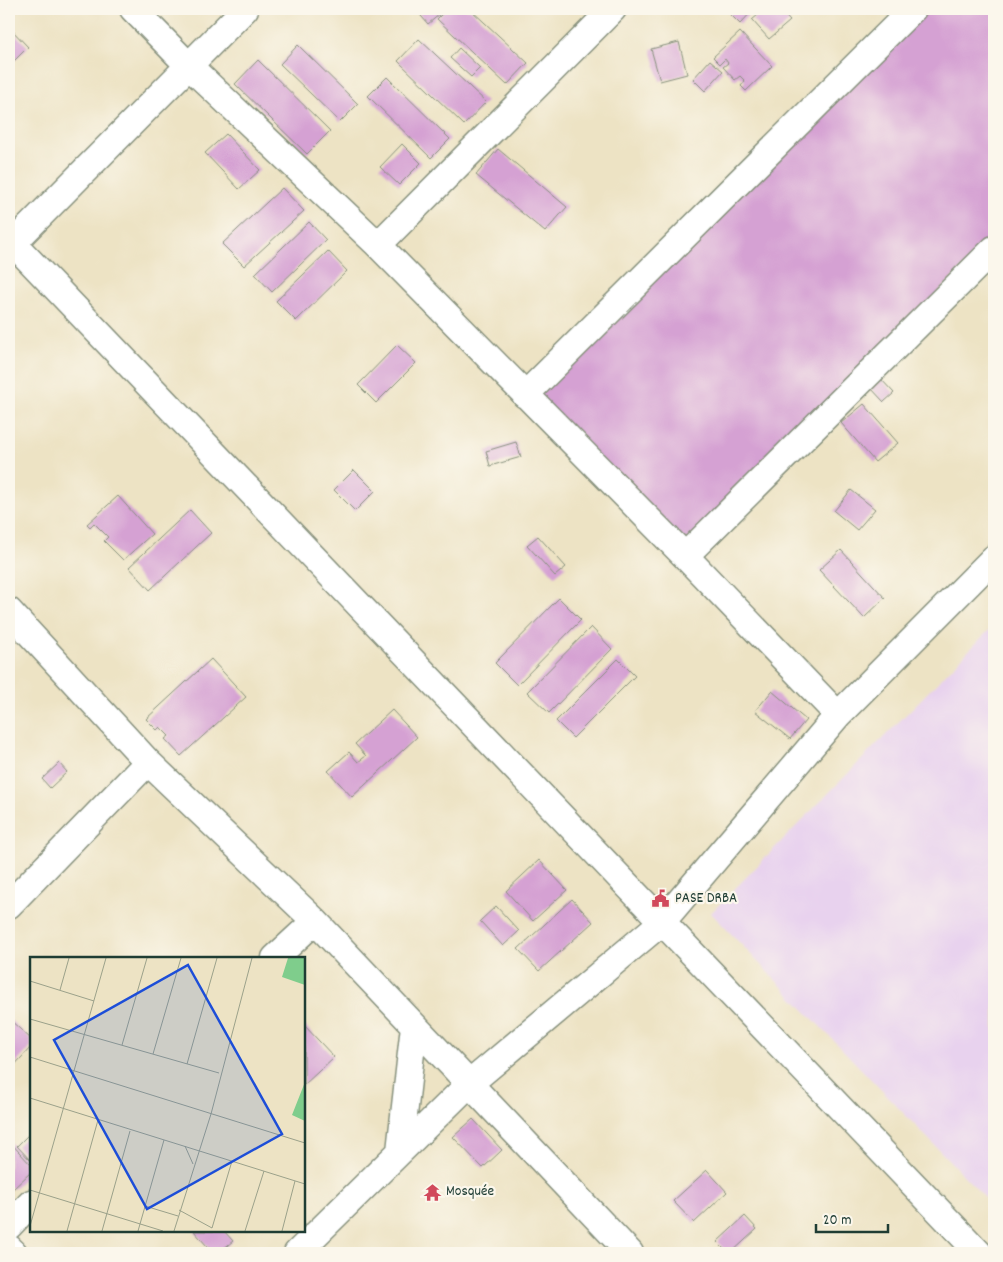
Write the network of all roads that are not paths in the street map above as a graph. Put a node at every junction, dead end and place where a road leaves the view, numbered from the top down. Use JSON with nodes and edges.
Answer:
{"nodes":[{"id":1,"x":133,"y":9,"type":"edge"},
{"id":2,"x":245,"y":9,"type":"edge"},
{"id":3,"x":613,"y":9,"type":"edge"},
{"id":4,"x":913,"y":9,"type":"edge"},
{"id":5,"x":188,"y":65,"type":"junction"},
{"id":6,"x":10,"y":243,"type":"edge"},
{"id":7,"x":378,"y":246,"type":"junction"},
{"id":8,"x":994,"y":249,"type":"edge"},
{"id":9,"x":525,"y":395,"type":"junction"},
{"id":10,"x":685,"y":556,"type":"junction"},
{"id":11,"x":994,"y":558,"type":"edge"},
{"id":12,"x":9,"y":611,"type":"edge"},
{"id":13,"x":838,"y":715,"type":"junction"},
{"id":14,"x":148,"y":762,"type":"junction"},
{"id":15,"x":9,"y":905,"type":"edge"},
{"id":16,"x":315,"y":921,"type":"junction"},
{"id":17,"x":662,"y":922,"type":"junction"},
{"id":18,"x":276,"y":957,"type":"edge"},
{"id":19,"x":414,"y":1026,"type":"junction"},
{"id":20,"x":469,"y":1084,"type":"junction"},
{"id":21,"x":400,"y":1151,"type":"junction"},
{"id":22,"x":30,"y":1203,"type":"edge"},
{"id":23,"x":9,"y":1226,"type":"edge"},
{"id":24,"x":9,"y":1248,"type":"edge"},
{"id":25,"x":14,"y":1253,"type":"edge"},
{"id":26,"x":297,"y":1253,"type":"edge"},
{"id":27,"x":630,"y":1253,"type":"edge"},
{"id":28,"x":979,"y":1253,"type":"edge"}],
"edges":[{"from":1,"to":5,"type":"street"},
{"from":2,"to":5,"type":"street"},
{"from":3,"to":7,"type":"street"},
{"from":4,"to":9,"type":"street"},
{"from":5,"to":6,"type":"street"},
{"from":5,"to":7,"type":"street"},
{"from":6,"to":17,"type":"street"},
{"from":7,"to":9,"type":"street"},
{"from":8,"to":10,"type":"street"},
{"from":9,"to":10,"type":"street"},
{"from":10,"to":13,"type":"street"},
{"from":11,"to":13,"type":"street"},
{"from":12,"to":14,"type":"street"},
{"from":13,"to":17,"type":"street"},
{"from":14,"to":15,"type":"street"},
{"from":14,"to":16,"type":"street"},
{"from":16,"to":18,"type":"street"},
{"from":16,"to":19,"type":"street"},
{"from":17,"to":20,"type":"street"},
{"from":17,"to":28,"type":"street"},
{"from":19,"to":20,"type":"street"},
{"from":19,"to":21,"type":"street"},
{"from":20,"to":21,"type":"street"},
{"from":20,"to":27,"type":"street"},
{"from":21,"to":26,"type":"street"},
{"from":22,"to":23,"type":"street"},
{"from":24,"to":25,"type":"street"}]}
